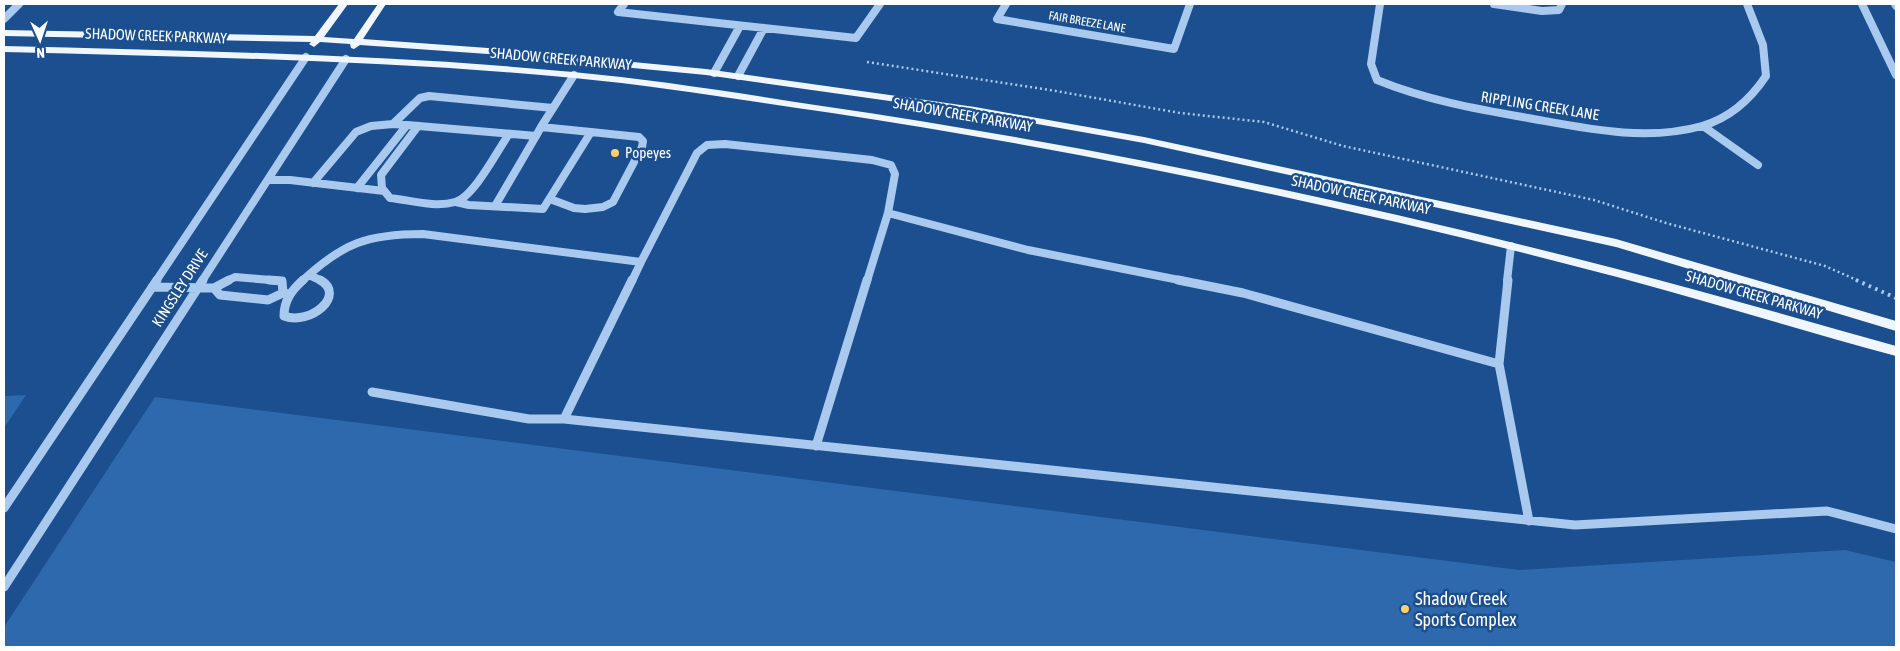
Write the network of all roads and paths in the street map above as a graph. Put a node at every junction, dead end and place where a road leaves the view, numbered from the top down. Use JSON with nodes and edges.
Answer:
{"nodes":[{"id":1,"x":19,"y":4,"type":"edge"},
{"id":2,"x":343,"y":4,"type":"edge"},
{"id":3,"x":382,"y":4,"type":"edge"},
{"id":4,"x":624,"y":4,"type":"edge"},
{"id":5,"x":880,"y":4,"type":"edge"},
{"id":6,"x":1006,"y":4,"type":"edge"},
{"id":7,"x":1190,"y":4,"type":"edge"},
{"id":8,"x":1380,"y":4,"type":"edge"},
{"id":9,"x":1494,"y":4,"type":"edge"},
{"id":10,"x":1747,"y":4,"type":"edge"},
{"id":11,"x":1862,"y":4,"type":"edge"},
{"id":12,"x":1560,"y":7,"type":"edge"},
{"id":13,"x":4,"y":18,"type":"edge"},
{"id":14,"x":740,"y":26,"type":"junction"},
{"id":15,"x":764,"y":28,"type":"junction"},
{"id":16,"x":4,"y":33,"type":"edge"},
{"id":17,"x":317,"y":39,"type":"junction"},
{"id":18,"x":358,"y":41,"type":"junction"},
{"id":19,"x":4,"y":49,"type":"edge"},
{"id":20,"x":306,"y":57,"type":"junction"},
{"id":21,"x":346,"y":59,"type":"junction"},
{"id":22,"x":867,"y":62,"type":"dead end"},
{"id":23,"x":714,"y":73,"type":"junction"},
{"id":24,"x":574,"y":75,"type":"junction"},
{"id":25,"x":1896,"y":75,"type":"edge"},
{"id":26,"x":738,"y":76,"type":"junction"},
{"id":27,"x":554,"y":108,"type":"junction"},
{"id":28,"x":393,"y":124,"type":"junction"},
{"id":29,"x":407,"y":125,"type":"junction"},
{"id":30,"x":418,"y":126,"type":"junction"},
{"id":31,"x":1703,"y":126,"type":"junction"},
{"id":32,"x":541,"y":128,"type":"junction"},
{"id":33,"x":591,"y":132,"type":"junction"},
{"id":34,"x":508,"y":134,"type":"junction"},
{"id":35,"x":536,"y":136,"type":"junction"},
{"id":36,"x":639,"y":136,"type":"joint"},
{"id":37,"x":1758,"y":165,"type":"dead end"},
{"id":38,"x":268,"y":180,"type":"junction"},
{"id":39,"x":313,"y":183,"type":"junction"},
{"id":40,"x":357,"y":188,"type":"junction"},
{"id":41,"x":384,"y":191,"type":"junction"},
{"id":42,"x":550,"y":199,"type":"junction"},
{"id":43,"x":456,"y":202,"type":"junction"},
{"id":44,"x":495,"y":206,"type":"junction"},
{"id":45,"x":888,"y":213,"type":"junction"},
{"id":46,"x":1511,"y":246,"type":"junction"},
{"id":47,"x":641,"y":262,"type":"junction"},
{"id":48,"x":309,"y":275,"type":"junction"},
{"id":49,"x":152,"y":287,"type":"junction"},
{"id":50,"x":198,"y":288,"type":"junction"},
{"id":51,"x":214,"y":288,"type":"junction"},
{"id":52,"x":286,"y":293,"type":"junction"},
{"id":53,"x":1896,"y":298,"type":"edge"},
{"id":54,"x":1896,"y":326,"type":"edge"},
{"id":55,"x":1896,"y":351,"type":"edge"},
{"id":56,"x":1499,"y":364,"type":"junction"},
{"id":57,"x":372,"y":392,"type":"dead end"},
{"id":58,"x":564,"y":419,"type":"junction"},
{"id":59,"x":816,"y":446,"type":"junction"},
{"id":60,"x":4,"y":508,"type":"edge"},
{"id":61,"x":1529,"y":521,"type":"junction"},
{"id":62,"x":1896,"y":529,"type":"edge"},
{"id":63,"x":4,"y":587,"type":"edge"}],
"edges":[{"from":1,"to":13,"type":"street"},
{"from":2,"to":17,"type":"main road","name":"KINGSLEY DRIVE"},
{"from":3,"to":18,"type":"main road","name":"KINGSLEY DRIVE"},
{"from":4,"to":14,"type":"street"},
{"from":5,"to":15,"type":"street"},
{"from":6,"to":7,"type":"street","name":"FAIR BREEZE LANE"},
{"from":8,"to":31,"type":"street","name":"RIPPLING CREEK LANE"},
{"from":9,"to":12,"type":"street"},
{"from":10,"to":31,"type":"street","name":"RIPPLING CREEK LANE"},
{"from":11,"to":25,"type":"street"},
{"from":14,"to":15,"type":"street"},
{"from":14,"to":23,"type":"street"},
{"from":15,"to":26,"type":"street"},
{"from":16,"to":17,"type":"main road","name":"SHADOW CREEK PARKWAY"},
{"from":17,"to":18,"type":"main road","name":"SHADOW CREEK PARKWAY"},
{"from":17,"to":20,"type":"main road","name":"KINGSLEY DRIVE"},
{"from":18,"to":21,"type":"main road","name":"KINGSLEY DRIVE"},
{"from":18,"to":23,"type":"main road","name":"SHADOW CREEK PARKWAY"},
{"from":19,"to":20,"type":"main road","name":"SHADOW CREEK PARKWAY"},
{"from":20,"to":21,"type":"main road","name":"SHADOW CREEK PARKWAY"},
{"from":20,"to":49,"type":"street","name":"KINGSLEY DRIVE"},
{"from":21,"to":24,"type":"main road","name":"SHADOW CREEK PARKWAY"},
{"from":21,"to":38,"type":"street","name":"KINGSLEY DRIVE"},
{"from":22,"to":53,"type":"path"},
{"from":23,"to":26,"type":"main road","name":"SHADOW CREEK PARKWAY"},
{"from":24,"to":27,"type":"street"},
{"from":24,"to":46,"type":"main road","name":"SHADOW CREEK PARKWAY"},
{"from":26,"to":54,"type":"main road","name":"SHADOW CREEK PARKWAY"},
{"from":27,"to":28,"type":"street"},
{"from":27,"to":32,"type":"street"},
{"from":28,"to":29,"type":"street"},
{"from":28,"to":39,"type":"street"},
{"from":29,"to":30,"type":"street"},
{"from":29,"to":40,"type":"street"},
{"from":30,"to":34,"type":"street"},
{"from":30,"to":41,"type":"street"},
{"from":31,"to":37,"type":"street"},
{"from":32,"to":33,"type":"street"},
{"from":32,"to":35,"type":"street"},
{"from":33,"to":36,"type":"street"},
{"from":33,"to":42,"type":"street"},
{"from":34,"to":35,"type":"street"},
{"from":34,"to":43,"type":"street"},
{"from":35,"to":44,"type":"street"},
{"from":36,"to":42,"type":"street"},
{"from":38,"to":39,"type":"street"},
{"from":38,"to":50,"type":"street","name":"KINGSLEY DRIVE"},
{"from":39,"to":40,"type":"street"},
{"from":40,"to":41,"type":"street"},
{"from":41,"to":43,"type":"street"},
{"from":42,"to":44,"type":"street"},
{"from":43,"to":44,"type":"street"},
{"from":45,"to":47,"type":"street"},
{"from":45,"to":56,"type":"street"},
{"from":45,"to":59,"type":"street"},
{"from":46,"to":55,"type":"main road","name":"SHADOW CREEK PARKWAY"},
{"from":46,"to":56,"type":"street"},
{"from":47,"to":48,"type":"street"},
{"from":47,"to":58,"type":"street"},
{"from":48,"to":52,"type":"street"},
{"from":48,"to":52,"type":"street"},
{"from":49,"to":50,"type":"street"},
{"from":49,"to":60,"type":"street","name":"KINGSLEY DRIVE"},
{"from":50,"to":51,"type":"street"},
{"from":50,"to":63,"type":"street","name":"KINGSLEY DRIVE"},
{"from":51,"to":52,"type":"street"},
{"from":51,"to":52,"type":"street"},
{"from":56,"to":61,"type":"street"},
{"from":57,"to":58,"type":"street"},
{"from":58,"to":59,"type":"street"},
{"from":59,"to":61,"type":"street"},
{"from":61,"to":62,"type":"street"}]}
